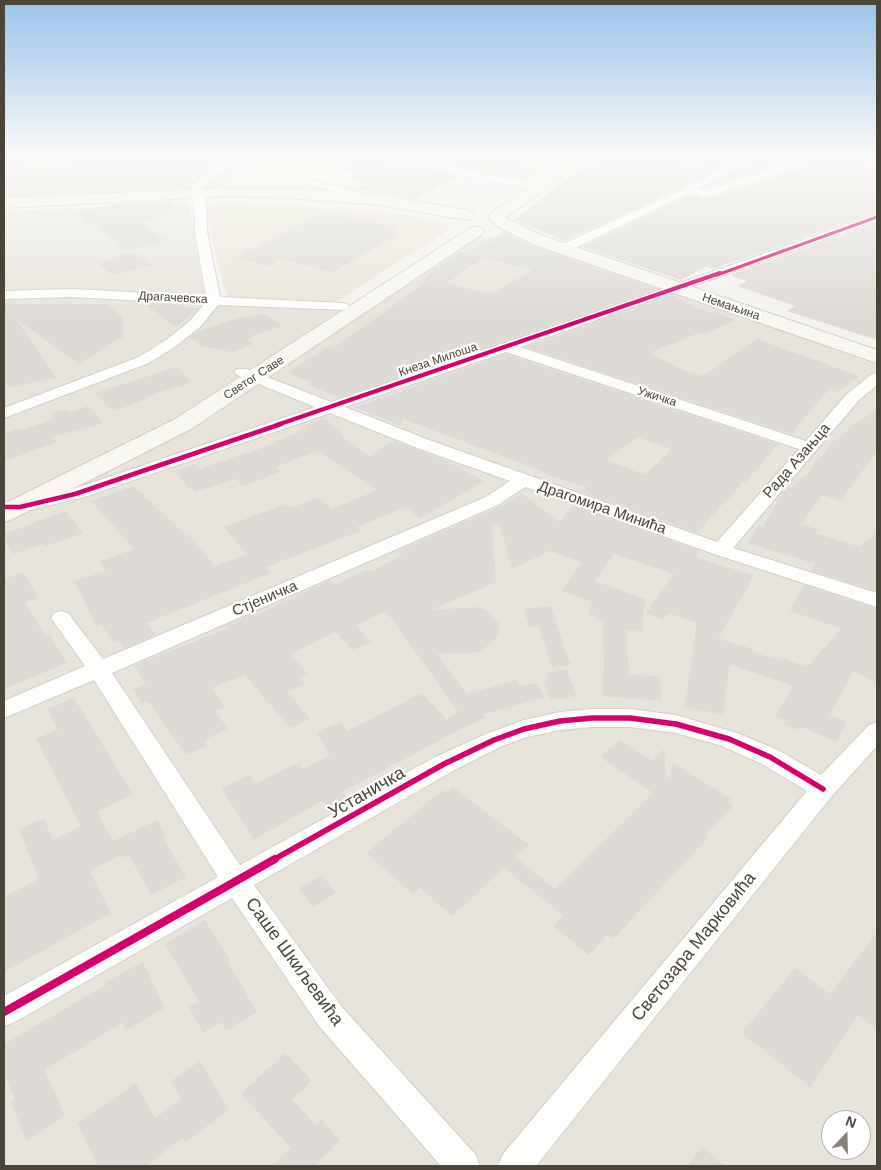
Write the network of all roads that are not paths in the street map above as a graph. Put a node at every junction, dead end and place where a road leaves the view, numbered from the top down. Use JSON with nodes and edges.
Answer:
{"nodes":[{"id":1,"x":201,"y":211,"type":"edge"},
{"id":2,"x":399,"y":211,"type":"edge"},
{"id":3,"x":428,"y":211,"type":"edge"},
{"id":4,"x":496,"y":211,"type":"edge"},
{"id":5,"x":644,"y":211,"type":"edge"},
{"id":6,"x":877,"y":217,"type":"edge"},
{"id":7,"x":479,"y":222,"type":"junction"},
{"id":8,"x":563,"y":249,"type":"junction"},
{"id":9,"x":676,"y":288,"type":"junction"},
{"id":10,"x":4,"y":295,"type":"edge"},
{"id":11,"x":214,"y":301,"type":"junction"},
{"id":12,"x":342,"y":307,"type":"junction"},
{"id":13,"x":505,"y":347,"type":"junction"},
{"id":14,"x":877,"y":357,"type":"edge"},
{"id":15,"x":249,"y":374,"type":"junction"},
{"id":16,"x":877,"y":377,"type":"edge"},
{"id":17,"x":330,"y":408,"type":"junction"},
{"id":18,"x":4,"y":413,"type":"edge"},
{"id":19,"x":809,"y":447,"type":"junction"},
{"id":20,"x":522,"y":480,"type":"junction"},
{"id":21,"x":8,"y":506,"type":"edge"},
{"id":22,"x":721,"y":550,"type":"junction"},
{"id":23,"x":877,"y":600,"type":"edge"},
{"id":24,"x":61,"y":618,"type":"dead end"},
{"id":25,"x":98,"y":670,"type":"junction"},
{"id":26,"x":4,"y":710,"type":"edge"},
{"id":27,"x":877,"y":731,"type":"edge"},
{"id":28,"x":823,"y":789,"type":"junction"},
{"id":29,"x":236,"y":882,"type":"junction"},
{"id":30,"x":4,"y":1012,"type":"edge"},
{"id":31,"x":463,"y":1166,"type":"edge"},
{"id":32,"x":515,"y":1166,"type":"edge"}],
"edges":[{"from":1,"to":11,"type":"street"},
{"from":2,"to":7,"type":"street"},
{"from":3,"to":7,"type":"street"},
{"from":4,"to":7,"type":"street","name":"Светог Саве"},
{"from":5,"to":8,"type":"street"},
{"from":6,"to":9,"type":"street","name":"Кнеза Милоша"},
{"from":7,"to":8,"type":"street","name":"Немањина"},
{"from":7,"to":12,"type":"street","name":"Светог Саве"},
{"from":7,"to":15,"type":"street","name":"Светог Саве"},
{"from":8,"to":9,"type":"street","name":"Немањина"},
{"from":9,"to":13,"type":"street","name":"Кнеза Милоша"},
{"from":9,"to":14,"type":"street","name":"Немањина"},
{"from":10,"to":11,"type":"street","name":"Драгачевска"},
{"from":11,"to":12,"type":"street","name":"Драгачевска"},
{"from":11,"to":18,"type":"street"},
{"from":12,"to":15,"type":"street","name":"Светог Саве"},
{"from":13,"to":17,"type":"street","name":"Кнеза Милоша"},
{"from":13,"to":19,"type":"street","name":"Ужичка"},
{"from":15,"to":17,"type":"street","name":"Драгомира Минића"},
{"from":15,"to":21,"type":"street","name":"Светог Саве"},
{"from":16,"to":19,"type":"street","name":"Рада Азањца"},
{"from":17,"to":20,"type":"street","name":"Драгомира Минића"},
{"from":17,"to":21,"type":"street","name":"Кнеза Милоша"},
{"from":19,"to":22,"type":"street","name":"Рада Азањца"},
{"from":20,"to":22,"type":"street","name":"Драгомира Минића"},
{"from":20,"to":25,"type":"street","name":"Стјеничка"},
{"from":22,"to":23,"type":"street","name":"Драгомира Минића"},
{"from":24,"to":25,"type":"street","name":"Саше Шкиљевића"},
{"from":25,"to":26,"type":"street","name":"Стјеничка"},
{"from":25,"to":29,"type":"street","name":"Саше Шкиљевића"},
{"from":27,"to":28,"type":"street","name":"Светозара Марковића"},
{"from":28,"to":29,"type":"street","name":"Устаничка"},
{"from":28,"to":32,"type":"street","name":"Светозара Марковића"},
{"from":29,"to":30,"type":"street","name":"Устаничка"},
{"from":29,"to":31,"type":"street","name":"Саше Шкиљевића"}]}
